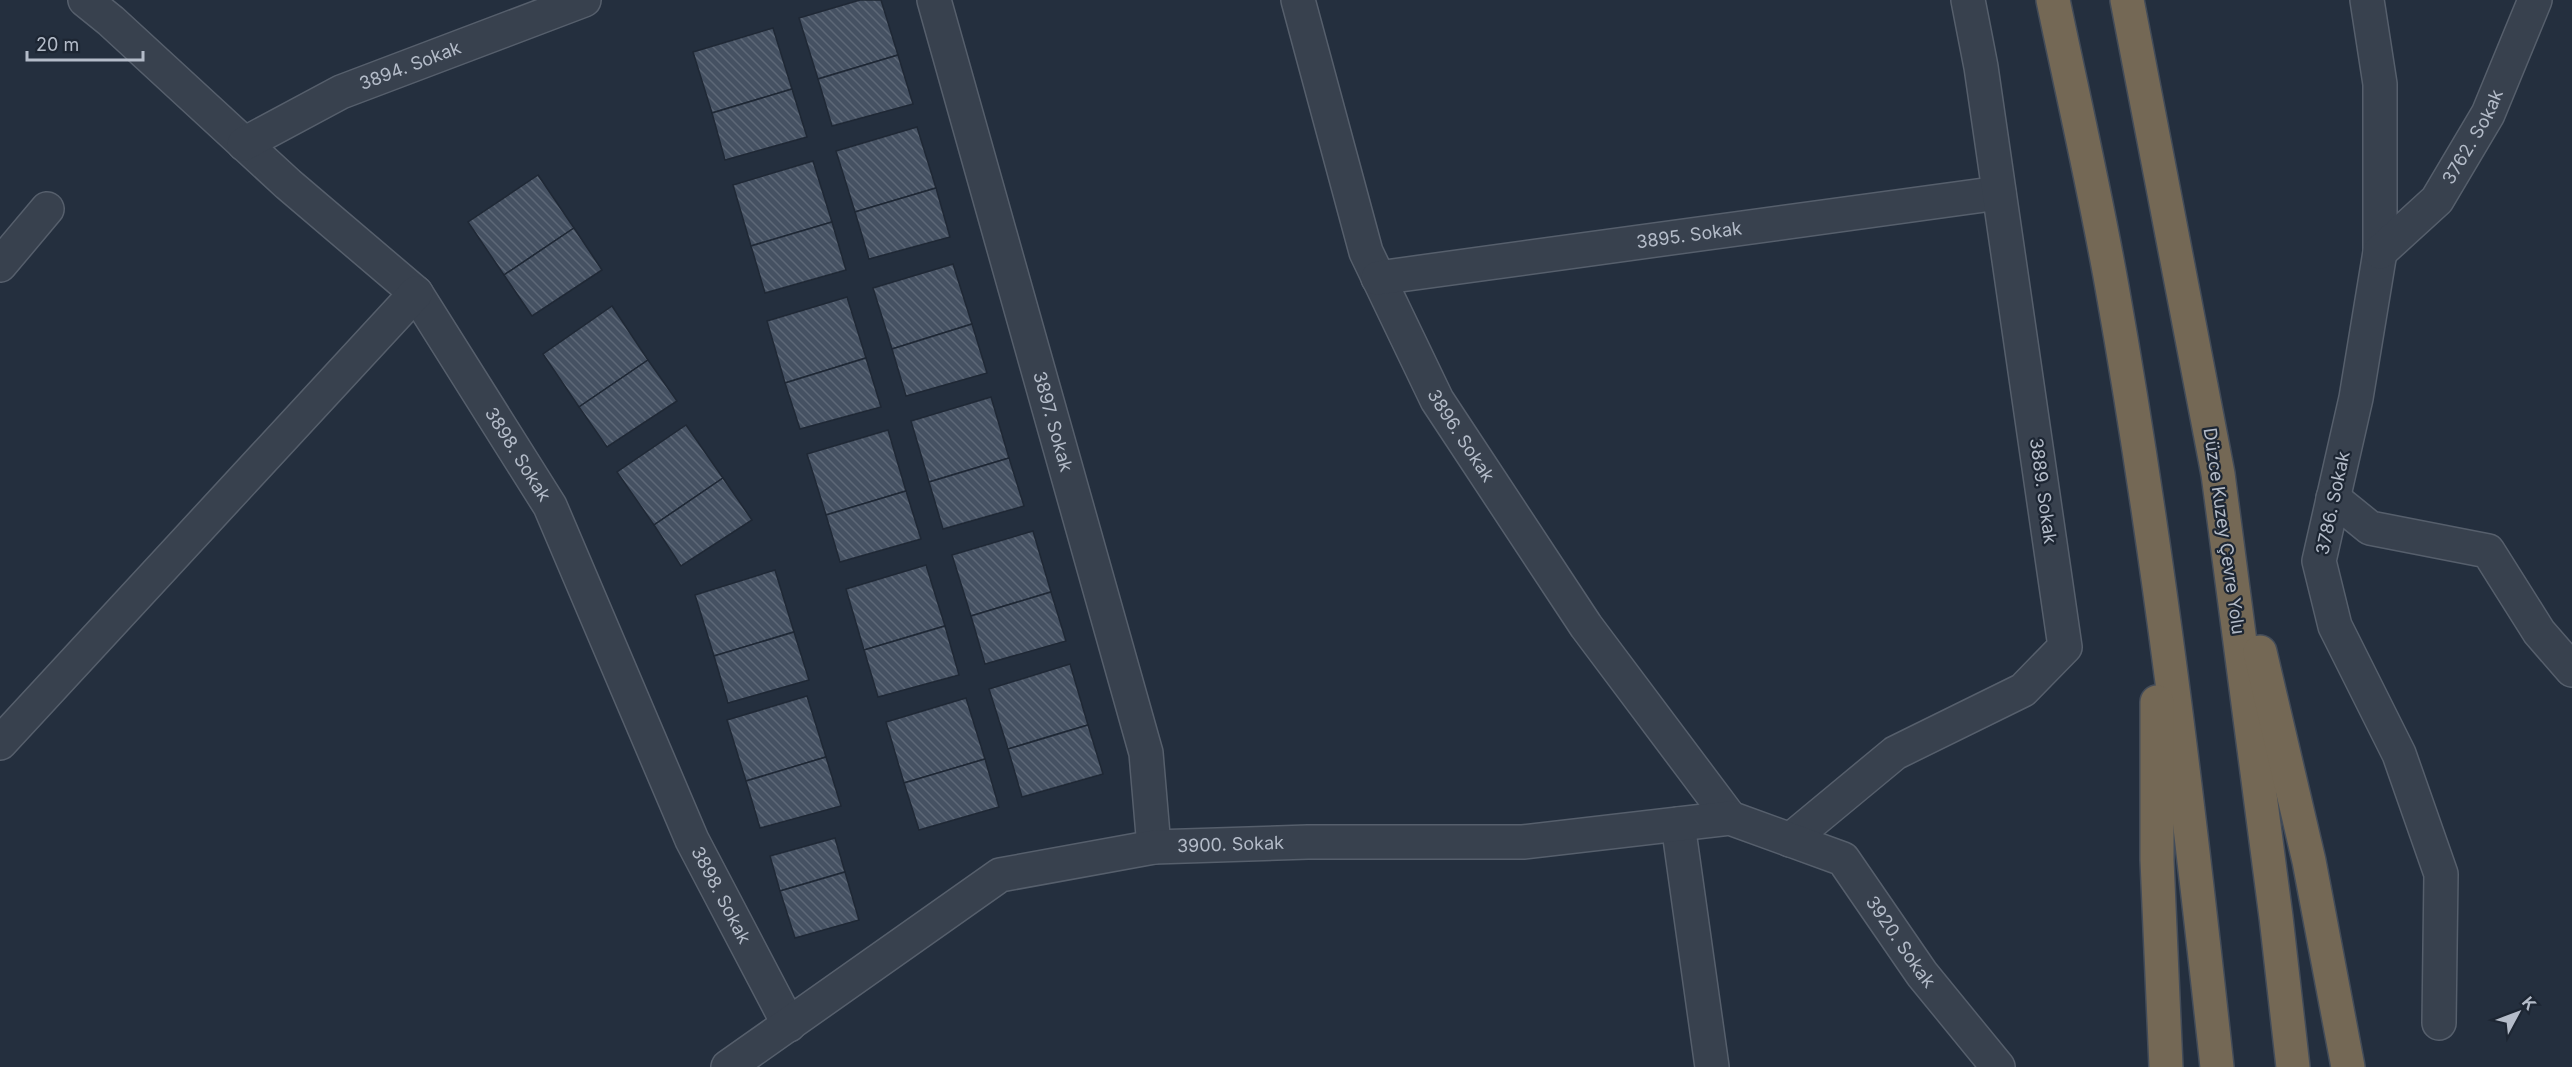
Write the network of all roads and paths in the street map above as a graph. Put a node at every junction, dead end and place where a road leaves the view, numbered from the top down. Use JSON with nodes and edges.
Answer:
{"nodes":[{"id":1,"x":85,"y":0,"type":"edge"},
{"id":2,"x":584,"y":0,"type":"edge"},
{"id":3,"x":934,"y":0,"type":"edge"},
{"id":4,"x":1298,"y":0,"type":"edge"},
{"id":5,"x":1968,"y":0,"type":"edge"},
{"id":6,"x":2053,"y":0,"type":"edge"},
{"id":7,"x":2127,"y":0,"type":"edge"},
{"id":8,"x":2367,"y":0,"type":"edge"},
{"id":9,"x":2535,"y":0,"type":"edge"},
{"id":10,"x":244,"y":144,"type":"junction"},
{"id":11,"x":1999,"y":193,"type":"junction"},
{"id":12,"x":46,"y":209,"type":"dead end"},
{"id":13,"x":2380,"y":252,"type":"junction"},
{"id":14,"x":0,"y":265,"type":"edge"},
{"id":15,"x":1378,"y":278,"type":"junction"},
{"id":16,"x":416,"y":293,"type":"junction"},
{"id":17,"x":2218,"y":474,"type":"junction"},
{"id":18,"x":2333,"y":498,"type":"junction"},
{"id":19,"x":2157,"y":565,"type":"junction"},
{"id":20,"x":2572,"y":669,"type":"edge"},
{"id":21,"x":0,"y":743,"type":"edge"},
{"id":22,"x":1730,"y":818,"type":"junction"},
{"id":23,"x":1678,"y":824,"type":"junction"},
{"id":24,"x":1790,"y":840,"type":"junction"},
{"id":25,"x":1154,"y":847,"type":"junction"},
{"id":26,"x":2439,"y":1023,"type":"dead end"},
{"id":27,"x":789,"y":1025,"type":"junction"},
{"id":28,"x":728,"y":1067,"type":"edge"},
{"id":29,"x":1713,"y":1067,"type":"edge"},
{"id":30,"x":1998,"y":1067,"type":"edge"},
{"id":31,"x":2166,"y":1067,"type":"edge"},
{"id":32,"x":2217,"y":1067,"type":"edge"},
{"id":33,"x":2293,"y":1067,"type":"edge"},
{"id":34,"x":2348,"y":1067,"type":"edge"}],
"edges":[{"from":1,"to":10,"type":"street","name":"3898. Sokak"},
{"from":2,"to":10,"type":"street","name":"3894. Sokak"},
{"from":3,"to":25,"type":"street","name":"3897. Sokak"},
{"from":4,"to":15,"type":"street","name":"3896. Sokak"},
{"from":5,"to":11,"type":"street","name":"3889. Sokak"},
{"from":6,"to":19,"type":"highway"},
{"from":7,"to":17,"type":"highway","name":"Düzce Kuzey Çevre Yolu"},
{"from":8,"to":13,"type":"street","name":"3786. Sokak"},
{"from":9,"to":13,"type":"street","name":"3762. Sokak"},
{"from":10,"to":16,"type":"street","name":"3898. Sokak"},
{"from":11,"to":15,"type":"street","name":"3895. Sokak"},
{"from":11,"to":24,"type":"street","name":"3889. Sokak"},
{"from":12,"to":14,"type":"street"},
{"from":13,"to":18,"type":"street","name":"3786. Sokak"},
{"from":15,"to":22,"type":"street","name":"3896. Sokak"},
{"from":16,"to":21,"type":"street"},
{"from":16,"to":27,"type":"street","name":"3898. Sokak"},
{"from":17,"to":33,"type":"highway","name":"Düzce Kuzey Çevre Yolu"},
{"from":17,"to":34,"type":"highway"},
{"from":18,"to":20,"type":"street"},
{"from":18,"to":26,"type":"street","name":"3786. Sokak"},
{"from":19,"to":31,"type":"highway"},
{"from":19,"to":32,"type":"highway"},
{"from":22,"to":23,"type":"street","name":"3900. Sokak"},
{"from":22,"to":24,"type":"street","name":"3900. Sokak"},
{"from":23,"to":25,"type":"street","name":"3900. Sokak"},
{"from":23,"to":29,"type":"street"},
{"from":24,"to":30,"type":"street","name":"3920. Sokak"},
{"from":25,"to":27,"type":"street","name":"3900. Sokak"},
{"from":27,"to":28,"type":"street","name":"3900. Sokak"}]}
